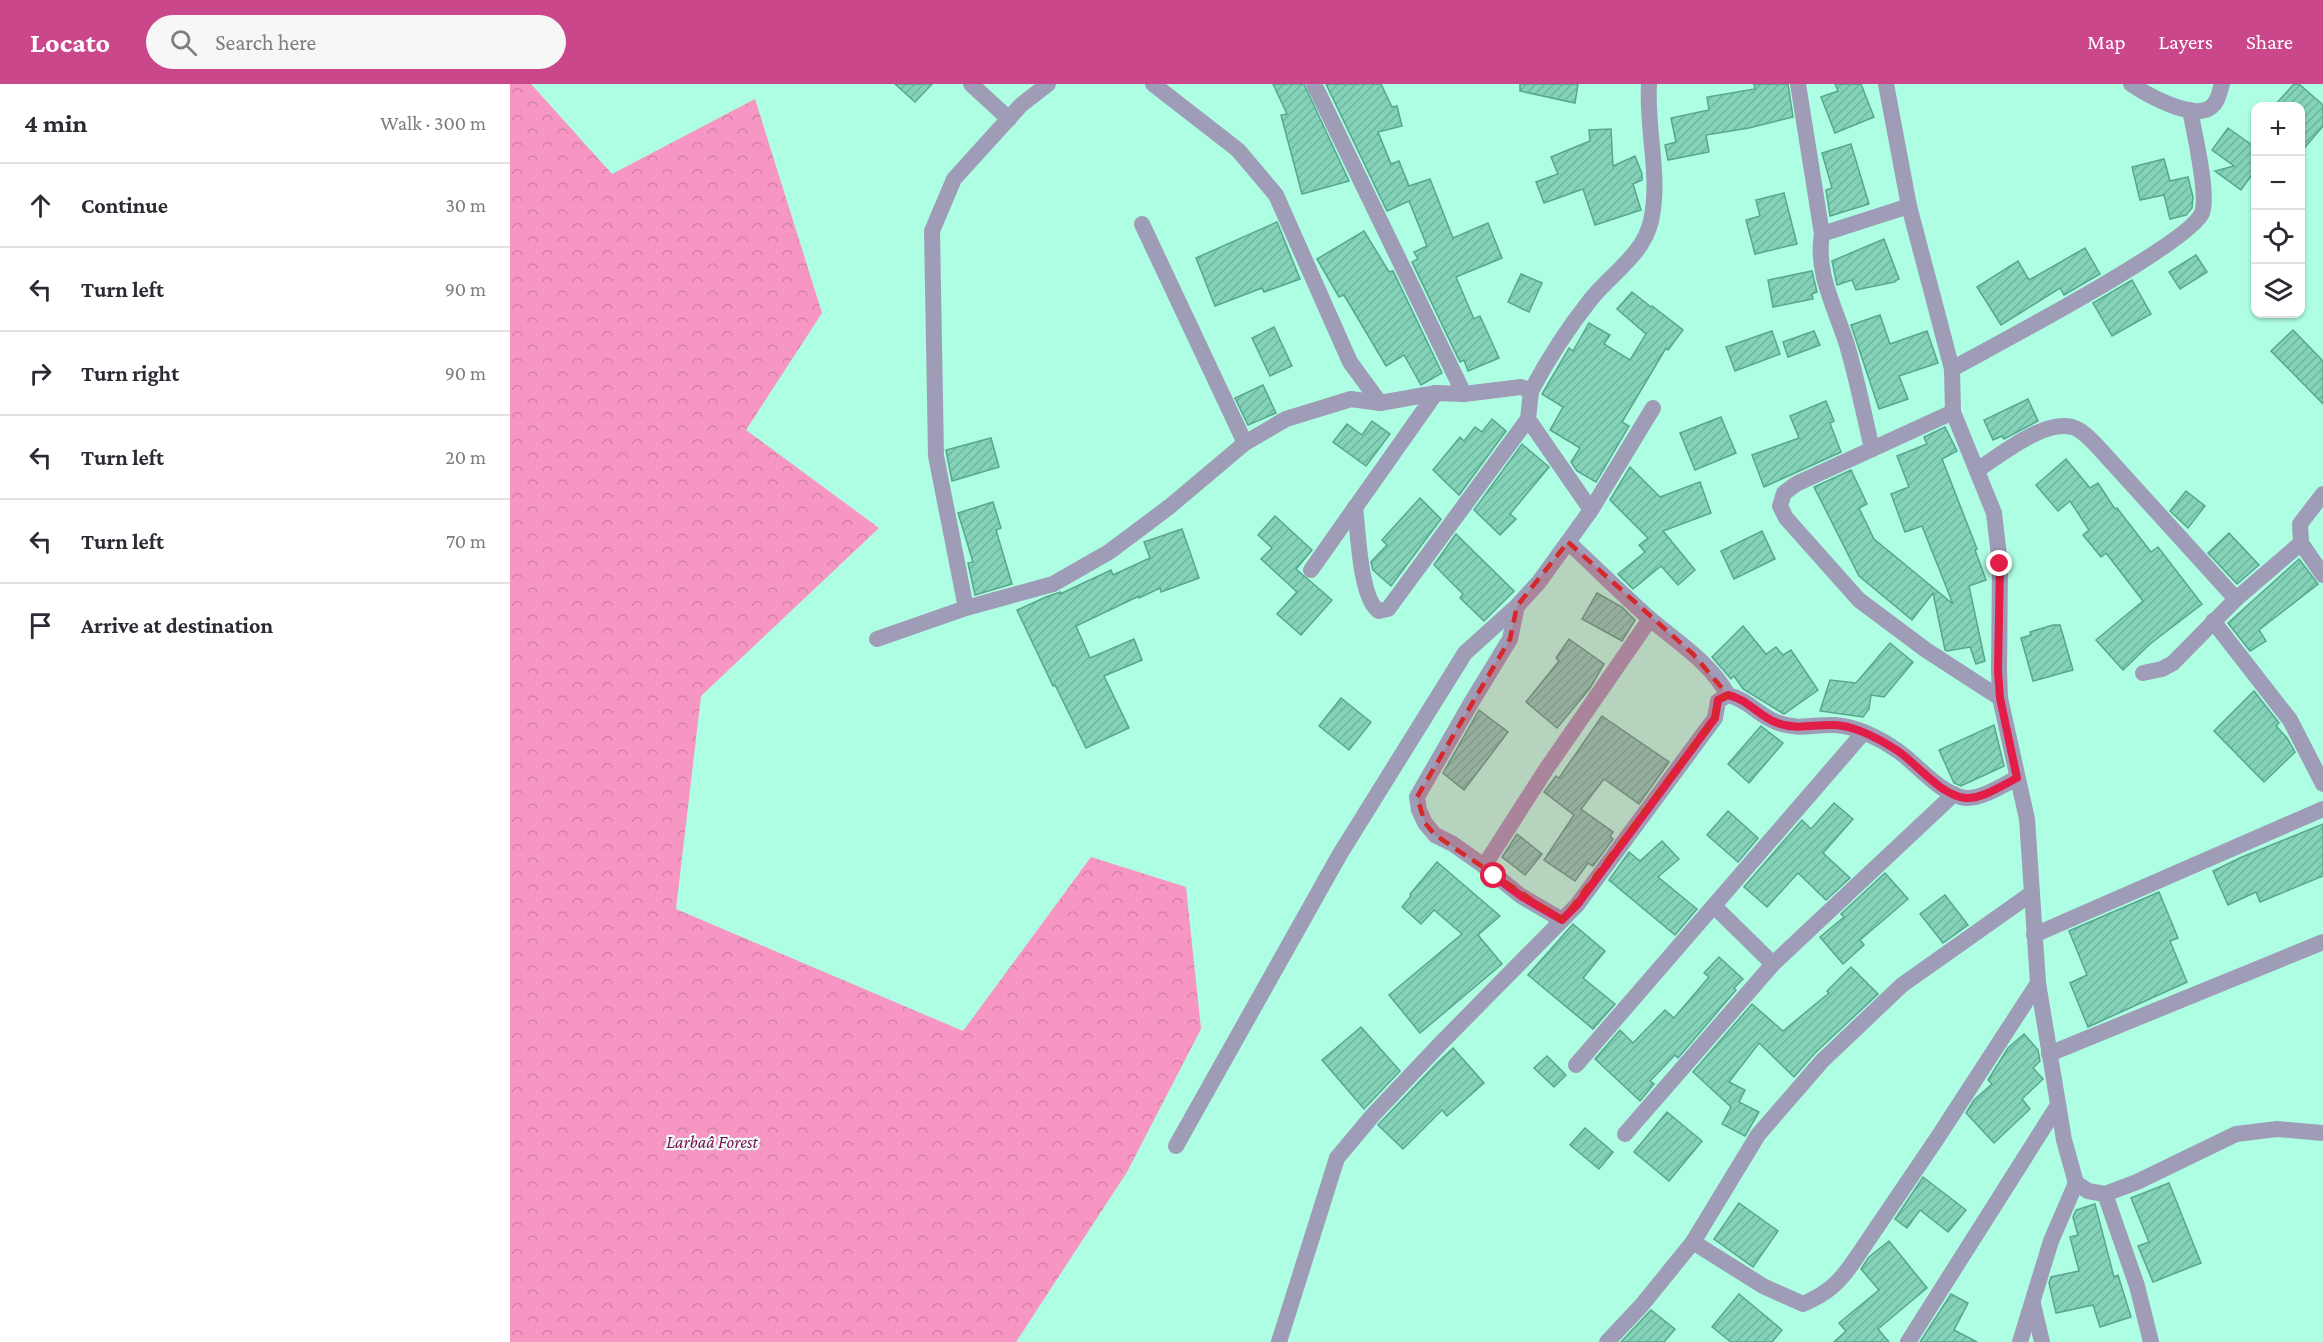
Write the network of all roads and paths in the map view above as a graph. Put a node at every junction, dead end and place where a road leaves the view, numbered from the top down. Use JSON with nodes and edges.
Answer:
{"nodes":[{"id":1,"x":971,"y":84,"type":"edge"},
{"id":2,"x":1048,"y":84,"type":"edge"},
{"id":3,"x":1153,"y":84,"type":"edge"},
{"id":4,"x":1314,"y":84,"type":"edge"},
{"id":5,"x":1649,"y":84,"type":"edge"},
{"id":6,"x":1798,"y":84,"type":"edge"},
{"id":7,"x":1886,"y":84,"type":"edge"},
{"id":8,"x":2132,"y":84,"type":"edge"},
{"id":9,"x":2222,"y":84,"type":"edge"},
{"id":10,"x":2190,"y":110,"type":"junction"},
{"id":11,"x":1009,"y":119,"type":"junction"},
{"id":12,"x":1909,"y":206,"type":"junction"},
{"id":13,"x":1142,"y":224,"type":"dead end"},
{"id":14,"x":1822,"y":234,"type":"junction"},
{"id":15,"x":1952,"y":369,"type":"junction"},
{"id":16,"x":1531,"y":391,"type":"junction"},
{"id":17,"x":1436,"y":393,"type":"junction"},
{"id":18,"x":1464,"y":394,"type":"junction"},
{"id":19,"x":1380,"y":403,"type":"junction"},
{"id":20,"x":1653,"y":408,"type":"dead end"},
{"id":21,"x":1953,"y":412,"type":"junction"},
{"id":22,"x":1528,"y":419,"type":"junction"},
{"id":23,"x":1245,"y":443,"type":"junction"},
{"id":24,"x":1872,"y":449,"type":"junction"},
{"id":25,"x":1977,"y":470,"type":"junction"},
{"id":26,"x":2323,"y":494,"type":"edge"},
{"id":27,"x":1356,"y":507,"type":"junction"},
{"id":28,"x":1591,"y":510,"type":"junction"},
{"id":29,"x":1568,"y":542,"type":"junction"},
{"id":30,"x":2301,"y":543,"type":"junction"},
{"id":31,"x":1311,"y":570,"type":"dead end"},
{"id":32,"x":2323,"y":575,"type":"edge"},
{"id":33,"x":2236,"y":599,"type":"junction"},
{"id":34,"x":1517,"y":606,"type":"junction"},
{"id":35,"x":966,"y":608,"type":"junction"},
{"id":36,"x":1650,"y":619,"type":"junction"},
{"id":37,"x":2213,"y":621,"type":"junction"},
{"id":38,"x":877,"y":639,"type":"dead end"},
{"id":39,"x":2143,"y":673,"type":"dead end"},
{"id":40,"x":1728,"y":695,"type":"junction"},
{"id":41,"x":2000,"y":698,"type":"junction"},
{"id":42,"x":1864,"y":732,"type":"junction"},
{"id":43,"x":2017,"y":778,"type":"junction"},
{"id":44,"x":2323,"y":784,"type":"edge"},
{"id":45,"x":1954,"y":795,"type":"junction"},
{"id":46,"x":2323,"y":809,"type":"edge"},
{"id":47,"x":1484,"y":866,"type":"junction"},
{"id":48,"x":2031,"y":893,"type":"junction"},
{"id":49,"x":1714,"y":906,"type":"junction"},
{"id":50,"x":1562,"y":920,"type":"junction"},
{"id":51,"x":2034,"y":935,"type":"junction"},
{"id":52,"x":2323,"y":942,"type":"edge"},
{"id":53,"x":1773,"y":964,"type":"junction"},
{"id":54,"x":2038,"y":984,"type":"junction"},
{"id":55,"x":2049,"y":1054,"type":"junction"},
{"id":56,"x":1576,"y":1065,"type":"dead end"},
{"id":57,"x":2058,"y":1105,"type":"junction"},
{"id":58,"x":2323,"y":1133,"type":"edge"},
{"id":59,"x":1625,"y":1134,"type":"dead end"},
{"id":60,"x":1176,"y":1146,"type":"dead end"},
{"id":61,"x":2076,"y":1183,"type":"junction"},
{"id":62,"x":2105,"y":1194,"type":"junction"},
{"id":63,"x":1693,"y":1242,"type":"junction"},
{"id":64,"x":2033,"y":1303,"type":"junction"},
{"id":65,"x":1279,"y":1342,"type":"edge"},
{"id":66,"x":1607,"y":1342,"type":"edge"},
{"id":67,"x":1908,"y":1342,"type":"edge"},
{"id":68,"x":2020,"y":1342,"type":"edge"},
{"id":69,"x":2042,"y":1342,"type":"edge"},
{"id":70,"x":2151,"y":1342,"type":"edge"}],
"edges":[{"from":1,"to":11,"type":"street"},
{"from":2,"to":11,"type":"street"},
{"from":3,"to":19,"type":"street"},
{"from":4,"to":18,"type":"street"},
{"from":5,"to":16,"type":"street"},
{"from":6,"to":14,"type":"street"},
{"from":7,"to":12,"type":"street"},
{"from":8,"to":10,"type":"street"},
{"from":9,"to":10,"type":"street"},
{"from":10,"to":15,"type":"street"},
{"from":11,"to":35,"type":"street"},
{"from":12,"to":14,"type":"street"},
{"from":12,"to":15,"type":"street"},
{"from":13,"to":23,"type":"street"},
{"from":14,"to":24,"type":"street"},
{"from":15,"to":21,"type":"street"},
{"from":16,"to":18,"type":"street"},
{"from":16,"to":22,"type":"street"},
{"from":17,"to":18,"type":"street"},
{"from":17,"to":19,"type":"street"},
{"from":17,"to":27,"type":"street"},
{"from":19,"to":23,"type":"street"},
{"from":20,"to":28,"type":"street"},
{"from":21,"to":24,"type":"street"},
{"from":21,"to":25,"type":"street"},
{"from":22,"to":27,"type":"street"},
{"from":22,"to":28,"type":"street"},
{"from":23,"to":35,"type":"street"},
{"from":24,"to":41,"type":"street"},
{"from":25,"to":33,"type":"street"},
{"from":25,"to":41,"type":"street"},
{"from":26,"to":30,"type":"street"},
{"from":27,"to":31,"type":"street"},
{"from":28,"to":29,"type":"street"},
{"from":29,"to":34,"type":"street"},
{"from":29,"to":36,"type":"street"},
{"from":30,"to":32,"type":"street"},
{"from":30,"to":33,"type":"street"},
{"from":33,"to":37,"type":"street"},
{"from":34,"to":47,"type":"street"},
{"from":34,"to":60,"type":"street"},
{"from":35,"to":38,"type":"street"},
{"from":36,"to":40,"type":"street"},
{"from":36,"to":47,"type":"street"},
{"from":37,"to":39,"type":"street"},
{"from":37,"to":44,"type":"street"},
{"from":40,"to":42,"type":"street"},
{"from":40,"to":50,"type":"street"},
{"from":41,"to":43,"type":"street"},
{"from":42,"to":45,"type":"street"},
{"from":42,"to":49,"type":"street"},
{"from":43,"to":45,"type":"street"},
{"from":43,"to":48,"type":"street"},
{"from":45,"to":53,"type":"street"},
{"from":46,"to":51,"type":"street"},
{"from":47,"to":50,"type":"street"},
{"from":48,"to":51,"type":"street"},
{"from":48,"to":63,"type":"street"},
{"from":49,"to":53,"type":"street"},
{"from":49,"to":56,"type":"street"},
{"from":50,"to":65,"type":"street"},
{"from":51,"to":54,"type":"street"},
{"from":52,"to":55,"type":"street"},
{"from":53,"to":59,"type":"street"},
{"from":54,"to":55,"type":"street"},
{"from":54,"to":63,"type":"street"},
{"from":55,"to":57,"type":"street"},
{"from":57,"to":61,"type":"street"},
{"from":57,"to":67,"type":"street"},
{"from":58,"to":62,"type":"street"},
{"from":61,"to":62,"type":"street"},
{"from":61,"to":64,"type":"street"},
{"from":62,"to":70,"type":"street"},
{"from":63,"to":66,"type":"street"},
{"from":64,"to":68,"type":"street"},
{"from":64,"to":69,"type":"street"}]}
